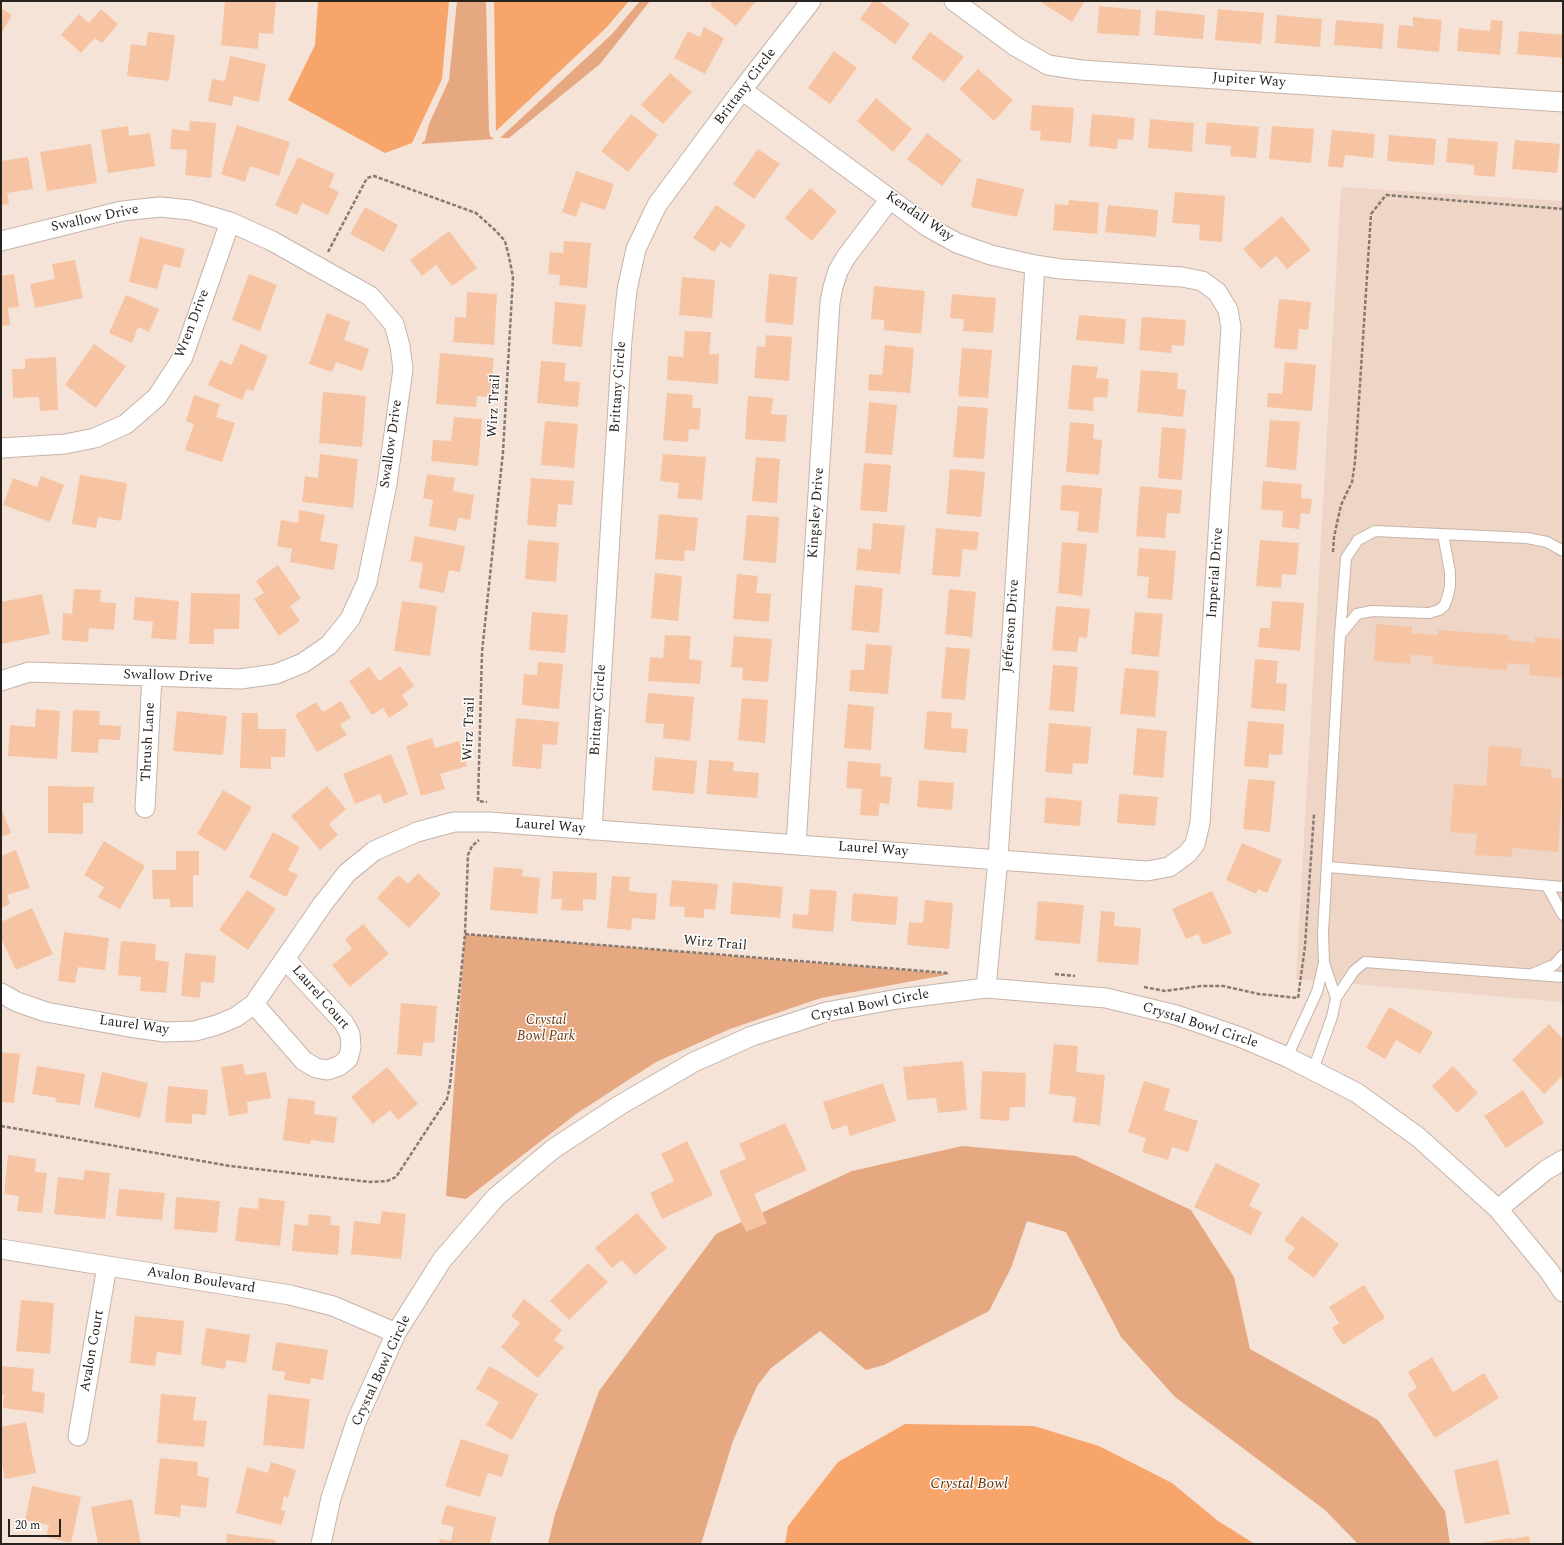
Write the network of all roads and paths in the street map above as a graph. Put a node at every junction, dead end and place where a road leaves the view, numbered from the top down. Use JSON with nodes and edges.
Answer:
{"nodes":[{"id":1,"x":811,"y":1,"type":"edge"},
{"id":2,"x":954,"y":1,"type":"edge"},
{"id":3,"x":742,"y":90,"type":"junction"},
{"id":4,"x":1563,"y":102,"type":"edge"},
{"id":5,"x":890,"y":199,"type":"junction"},
{"id":6,"x":230,"y":222,"type":"junction"},
{"id":7,"x":1,"y":241,"type":"edge"},
{"id":8,"x":328,"y":252,"type":"dead end"},
{"id":9,"x":1035,"y":265,"type":"junction"},
{"id":10,"x":1217,"y":292,"type":"joint"},
{"id":11,"x":1,"y":448,"type":"edge"},
{"id":12,"x":1443,"y":534,"type":"junction"},
{"id":13,"x":1563,"y":551,"type":"edge"},
{"id":14,"x":1340,"y":635,"type":"junction"},
{"id":15,"x":152,"y":677,"type":"junction"},
{"id":16,"x":1,"y":681,"type":"edge"},
{"id":17,"x":490,"y":803,"type":"dead end"},
{"id":18,"x":145,"y":808,"type":"dead end"},
{"id":19,"x":592,"y":830,"type":"junction"},
{"id":20,"x":484,"y":840,"type":"dead end"},
{"id":21,"x":796,"y":845,"type":"junction"},
{"id":22,"x":1187,"y":854,"type":"joint"},
{"id":23,"x":998,"y":859,"type":"junction"},
{"id":24,"x":1328,"y":866,"type":"junction"},
{"id":25,"x":1547,"y":886,"type":"junction"},
{"id":26,"x":1563,"y":887,"type":"edge"},
{"id":27,"x":1563,"y":915,"type":"edge"},
{"id":28,"x":465,"y":934,"type":"junction"},
{"id":29,"x":1563,"y":955,"type":"edge"},
{"id":30,"x":285,"y":959,"type":"junction"},
{"id":31,"x":1324,"y":963,"type":"junction"},
{"id":32,"x":951,"y":974,"type":"dead end"},
{"id":33,"x":1530,"y":975,"type":"junction"},
{"id":34,"x":1563,"y":977,"type":"edge"},
{"id":35,"x":986,"y":988,"type":"junction"},
{"id":36,"x":1,"y":993,"type":"edge"},
{"id":37,"x":1336,"y":998,"type":"junction"},
{"id":38,"x":254,"y":1004,"type":"junction"},
{"id":39,"x":1287,"y":1057,"type":"junction"},
{"id":40,"x":1313,"y":1070,"type":"junction"},
{"id":41,"x":1,"y":1126,"type":"edge"},
{"id":42,"x":1563,"y":1160,"type":"edge"},
{"id":43,"x":1498,"y":1209,"type":"junction"},
{"id":44,"x":1,"y":1249,"type":"edge"},
{"id":45,"x":107,"y":1266,"type":"junction"},
{"id":46,"x":1563,"y":1292,"type":"edge"},
{"id":47,"x":396,"y":1333,"type":"junction"},
{"id":48,"x":78,"y":1436,"type":"dead end"},
{"id":49,"x":321,"y":1544,"type":"edge"}],
"edges":[{"from":1,"to":3,"type":"street","name":"Brittany Circle"},
{"from":2,"to":4,"type":"street","name":"Jupiter Way"},
{"from":3,"to":5,"type":"street","name":"Kendall Way"},
{"from":3,"to":19,"type":"street","name":"Brittany Circle"},
{"from":5,"to":9,"type":"street","name":"Kendall Way"},
{"from":5,"to":21,"type":"street","name":"Kingsley Drive"},
{"from":6,"to":7,"type":"street","name":"Swallow Drive"},
{"from":6,"to":11,"type":"street","name":"Wren Drive"},
{"from":6,"to":15,"type":"street","name":"Swallow Drive"},
{"from":8,"to":17,"type":"path","name":"Wirz Trail"},
{"from":9,"to":10,"type":"street","name":"Kendall Way"},
{"from":9,"to":23,"type":"street","name":"Jefferson Drive"},
{"from":10,"to":22,"type":"street","name":"Imperial Drive"},
{"from":12,"to":13,"type":"lane"},
{"from":12,"to":14,"type":"lane"},
{"from":12,"to":14,"type":"lane"},
{"from":14,"to":24,"type":"lane"},
{"from":15,"to":16,"type":"street","name":"Swallow Drive"},
{"from":15,"to":18,"type":"street","name":"Thrush Lane"},
{"from":19,"to":21,"type":"street","name":"Laurel Way"},
{"from":19,"to":30,"type":"street","name":"Laurel Way"},
{"from":20,"to":28,"type":"path"},
{"from":21,"to":23,"type":"street","name":"Laurel Way"},
{"from":22,"to":23,"type":"street","name":"Laurel Way"},
{"from":23,"to":35,"type":"street","name":"Jefferson Drive"},
{"from":24,"to":25,"type":"lane"},
{"from":24,"to":31,"type":"lane"},
{"from":25,"to":26,"type":"lane"},
{"from":25,"to":27,"type":"lane"},
{"from":28,"to":32,"type":"path","name":"Wirz Trail"},
{"from":28,"to":41,"type":"path"},
{"from":29,"to":33,"type":"lane"},
{"from":30,"to":38,"type":"street","name":"Laurel Way"},
{"from":30,"to":38,"type":"street","name":"Laurel Court"},
{"from":31,"to":37,"type":"lane"},
{"from":31,"to":39,"type":"lane"},
{"from":33,"to":34,"type":"lane"},
{"from":33,"to":37,"type":"lane"},
{"from":35,"to":39,"type":"street","name":"Crystal Bowl Circle"},
{"from":35,"to":47,"type":"street","name":"Crystal Bowl Circle"},
{"from":36,"to":38,"type":"street","name":"Laurel Way"},
{"from":37,"to":40,"type":"lane"},
{"from":39,"to":40,"type":"street","name":"Crystal Bowl Circle"},
{"from":40,"to":43,"type":"street","name":"Crystal Bowl Circle"},
{"from":42,"to":43,"type":"street"},
{"from":43,"to":46,"type":"street","name":"Crystal Bowl Circle"},
{"from":44,"to":45,"type":"street","name":"Avalon Boulevard"},
{"from":45,"to":47,"type":"street","name":"Avalon Boulevard"},
{"from":45,"to":48,"type":"street","name":"Avalon Court"},
{"from":47,"to":49,"type":"street","name":"Crystal Bowl Circle"}]}
